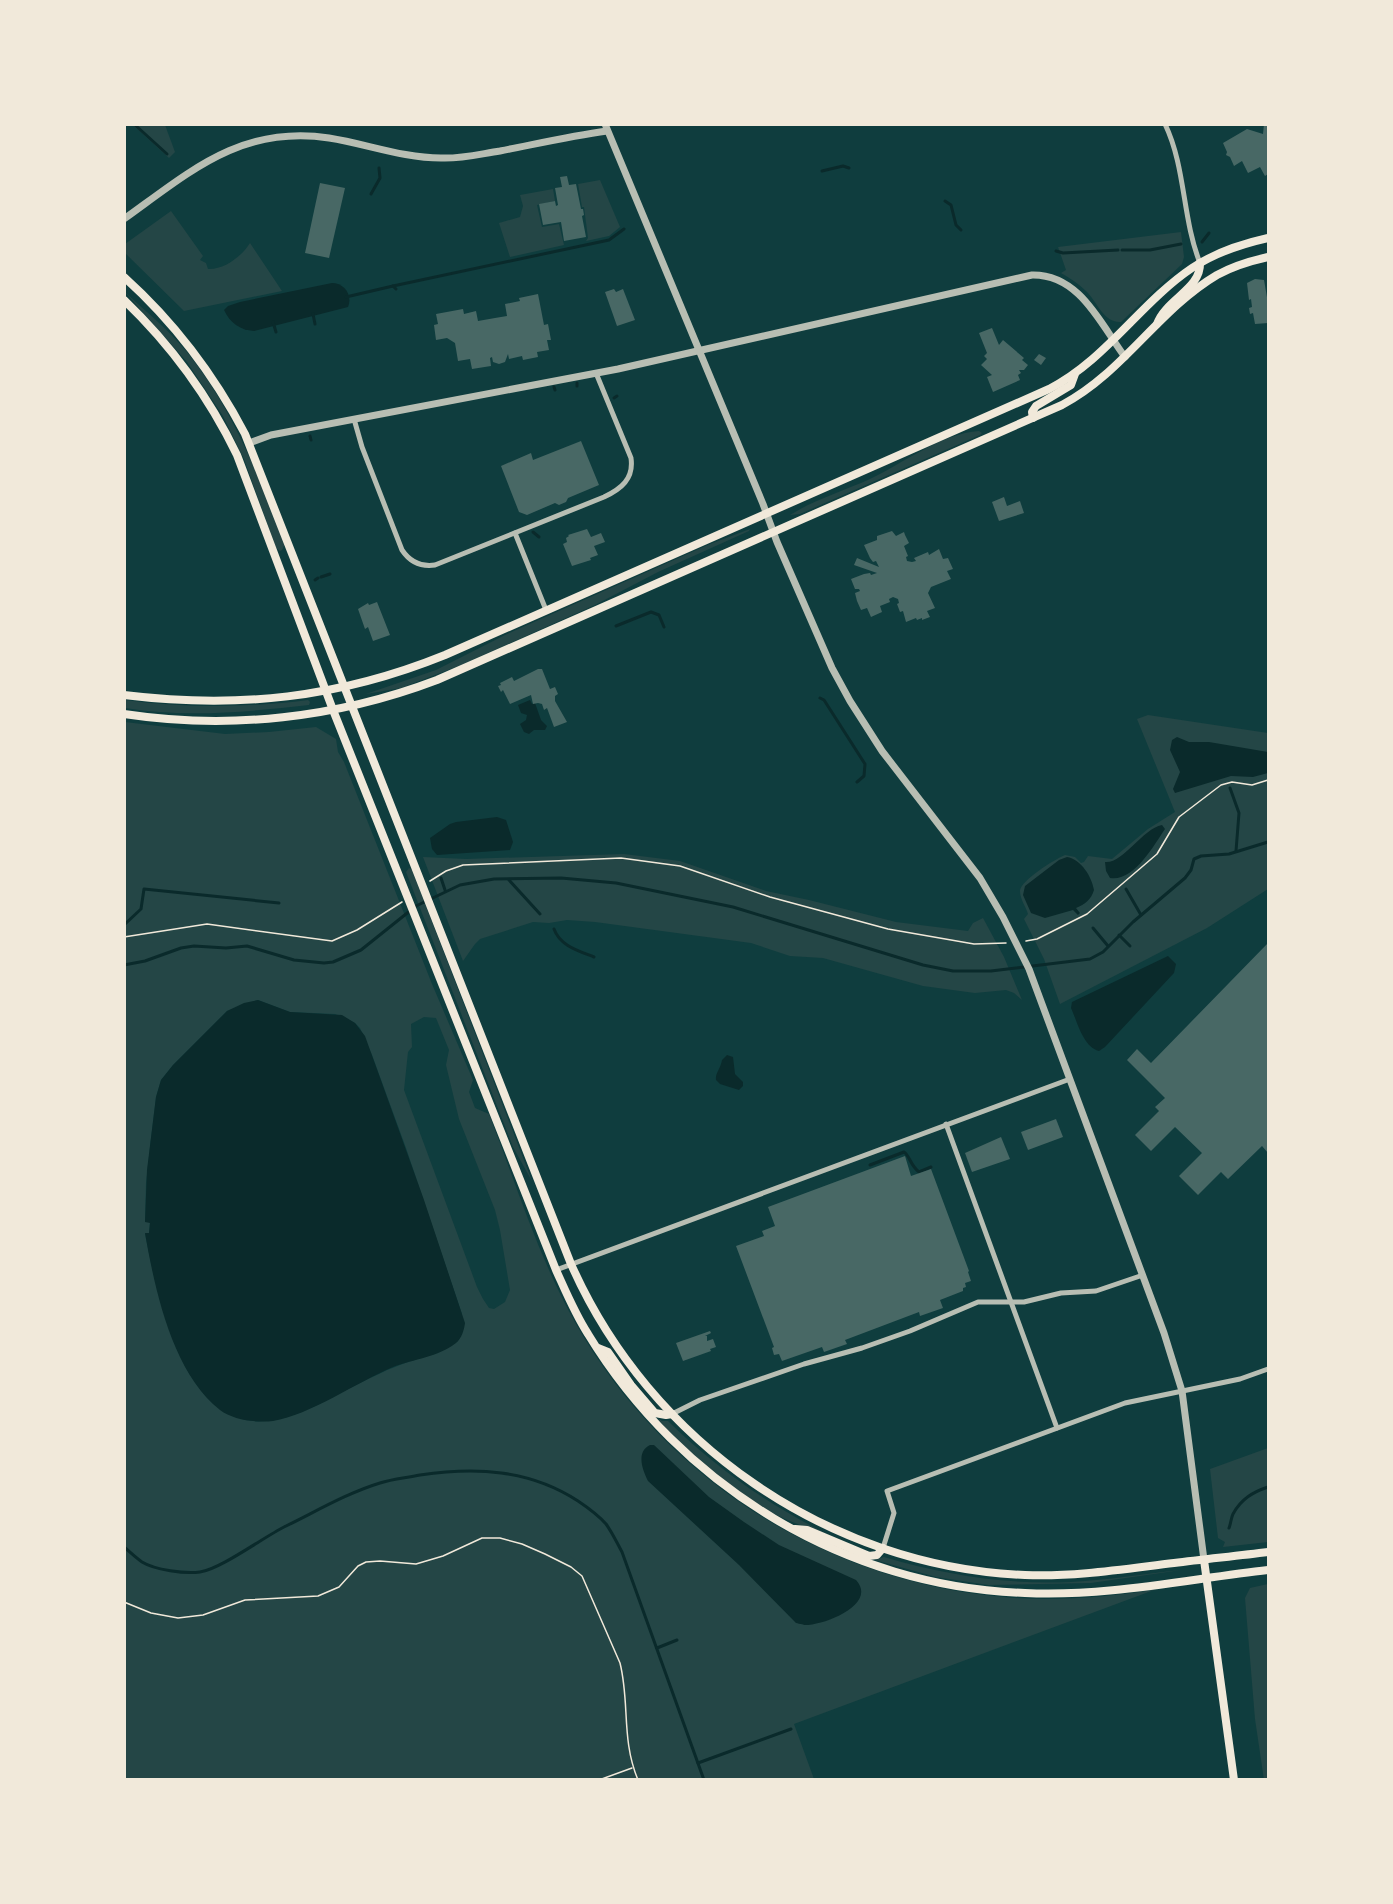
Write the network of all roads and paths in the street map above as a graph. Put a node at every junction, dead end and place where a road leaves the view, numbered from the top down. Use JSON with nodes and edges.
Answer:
{"nodes":[{"id":1,"x":1165,"y":124,"type":"edge"},
{"id":2,"x":606,"y":128,"type":"edge"},
{"id":3,"x":124,"y":219,"type":"edge"},
{"id":4,"x":1269,"y":238,"type":"edge"},
{"id":5,"x":1269,"y":256,"type":"edge"},
{"id":6,"x":1200,"y":263,"type":"junction"},
{"id":7,"x":124,"y":277,"type":"edge"},
{"id":8,"x":124,"y":300,"type":"edge"},
{"id":9,"x":1156,"y":327,"type":"junction"},
{"id":10,"x":1113,"y":341,"type":"junction"},
{"id":11,"x":698,"y":351,"type":"junction"},
{"id":12,"x":1125,"y":357,"type":"junction"},
{"id":13,"x":596,"y":373,"type":"junction"},
{"id":14,"x":1075,"y":374,"type":"junction"},
{"id":15,"x":1034,"y":418,"type":"junction"},
{"id":16,"x":354,"y":419,"type":"junction"},
{"id":17,"x":249,"y":443,"type":"junction"},
{"id":18,"x":766,"y":513,"type":"junction"},
{"id":19,"x":773,"y":532,"type":"junction"},
{"id":20,"x":515,"y":533,"type":"junction"},
{"id":21,"x":546,"y":610,"type":"junction"},
{"id":22,"x":346,"y":688,"type":"junction"},
{"id":23,"x":326,"y":692,"type":"junction"},
{"id":24,"x":124,"y":695,"type":"edge"},
{"id":25,"x":353,"y":706,"type":"junction"},
{"id":26,"x":333,"y":710,"type":"junction"},
{"id":27,"x":124,"y":714,"type":"edge"},
{"id":28,"x":1269,"y":780,"type":"edge"},
{"id":29,"x":425,"y":885,"type":"dead end"},
{"id":30,"x":408,"y":898,"type":"dead end"},
{"id":31,"x":124,"y":937,"type":"edge"},
{"id":32,"x":1023,"y":942,"type":"dead end"},
{"id":33,"x":1014,"y":943,"type":"dead end"},
{"id":34,"x":1070,"y":1079,"type":"junction"},
{"id":35,"x":946,"y":1124,"type":"junction"},
{"id":36,"x":571,"y":1264,"type":"junction"},
{"id":37,"x":556,"y":1270,"type":"junction"},
{"id":38,"x":1143,"y":1275,"type":"junction"},
{"id":39,"x":1012,"y":1302,"type":"junction"},
{"id":40,"x":596,"y":1347,"type":"junction"},
{"id":41,"x":1269,"y":1370,"type":"edge"},
{"id":42,"x":1182,"y":1390,"type":"junction"},
{"id":43,"x":672,"y":1414,"type":"junction"},
{"id":44,"x":1057,"y":1428,"type":"junction"},
{"id":45,"x":790,"y":1528,"type":"junction"},
{"id":46,"x":883,"y":1548,"type":"junction"},
{"id":47,"x":1269,"y":1552,"type":"edge"},
{"id":48,"x":1204,"y":1560,"type":"junction"},
{"id":49,"x":1269,"y":1570,"type":"edge"},
{"id":50,"x":1206,"y":1578,"type":"junction"},
{"id":51,"x":124,"y":1602,"type":"edge"},
{"id":52,"x":633,"y":1767,"type":"junction"},
{"id":53,"x":599,"y":1779,"type":"edge"},
{"id":54,"x":638,"y":1779,"type":"edge"},
{"id":55,"x":1234,"y":1779,"type":"edge"}],
"edges":[{"from":1,"to":6,"type":"street"},
{"from":2,"to":3,"type":"street"},
{"from":2,"to":11,"type":"street"},
{"from":4,"to":6,"type":"main road"},
{"from":5,"to":9,"type":"main road"},
{"from":6,"to":9,"type":"main road"},
{"from":6,"to":10,"type":"main road"},
{"from":7,"to":17,"type":"main road"},
{"from":8,"to":23,"type":"main road"},
{"from":9,"to":12,"type":"main road"},
{"from":10,"to":11,"type":"street"},
{"from":10,"to":12,"type":"street"},
{"from":10,"to":14,"type":"main road"},
{"from":11,"to":13,"type":"street"},
{"from":11,"to":18,"type":"street"},
{"from":12,"to":15,"type":"main road"},
{"from":13,"to":16,"type":"street"},
{"from":13,"to":20,"type":"street"},
{"from":14,"to":15,"type":"main road"},
{"from":14,"to":18,"type":"main road"},
{"from":15,"to":19,"type":"main road"},
{"from":16,"to":17,"type":"street"},
{"from":16,"to":20,"type":"street"},
{"from":17,"to":22,"type":"main road"},
{"from":18,"to":19,"type":"street"},
{"from":18,"to":21,"type":"main road"},
{"from":19,"to":25,"type":"main road"},
{"from":19,"to":34,"type":"street"},
{"from":20,"to":21,"type":"street"},
{"from":21,"to":22,"type":"main road"},
{"from":22,"to":23,"type":"main road"},
{"from":22,"to":25,"type":"main road"},
{"from":23,"to":24,"type":"main road"},
{"from":23,"to":26,"type":"main road"},
{"from":25,"to":26,"type":"main road"},
{"from":25,"to":36,"type":"main road"},
{"from":26,"to":27,"type":"main road"},
{"from":26,"to":37,"type":"main road"},
{"from":28,"to":32,"type":"path"},
{"from":29,"to":33,"type":"path"},
{"from":30,"to":31,"type":"path"},
{"from":34,"to":35,"type":"street"},
{"from":34,"to":38,"type":"street"},
{"from":35,"to":36,"type":"street"},
{"from":35,"to":39,"type":"street"},
{"from":36,"to":37,"type":"street"},
{"from":36,"to":43,"type":"main road"},
{"from":37,"to":40,"type":"main road"},
{"from":38,"to":39,"type":"street"},
{"from":38,"to":42,"type":"street"},
{"from":39,"to":43,"type":"street"},
{"from":39,"to":44,"type":"street"},
{"from":40,"to":43,"type":"main road"},
{"from":40,"to":45,"type":"main road"},
{"from":41,"to":42,"type":"street"},
{"from":42,"to":44,"type":"street"},
{"from":42,"to":48,"type":"street"},
{"from":43,"to":46,"type":"main road"},
{"from":44,"to":46,"type":"street"},
{"from":45,"to":46,"type":"main road"},
{"from":45,"to":50,"type":"main road"},
{"from":46,"to":48,"type":"main road"},
{"from":47,"to":48,"type":"main road"},
{"from":48,"to":50,"type":"main road"},
{"from":49,"to":50,"type":"main road"},
{"from":50,"to":55,"type":"main road"},
{"from":51,"to":52,"type":"path"},
{"from":52,"to":53,"type":"path"},
{"from":52,"to":54,"type":"path"}]}
